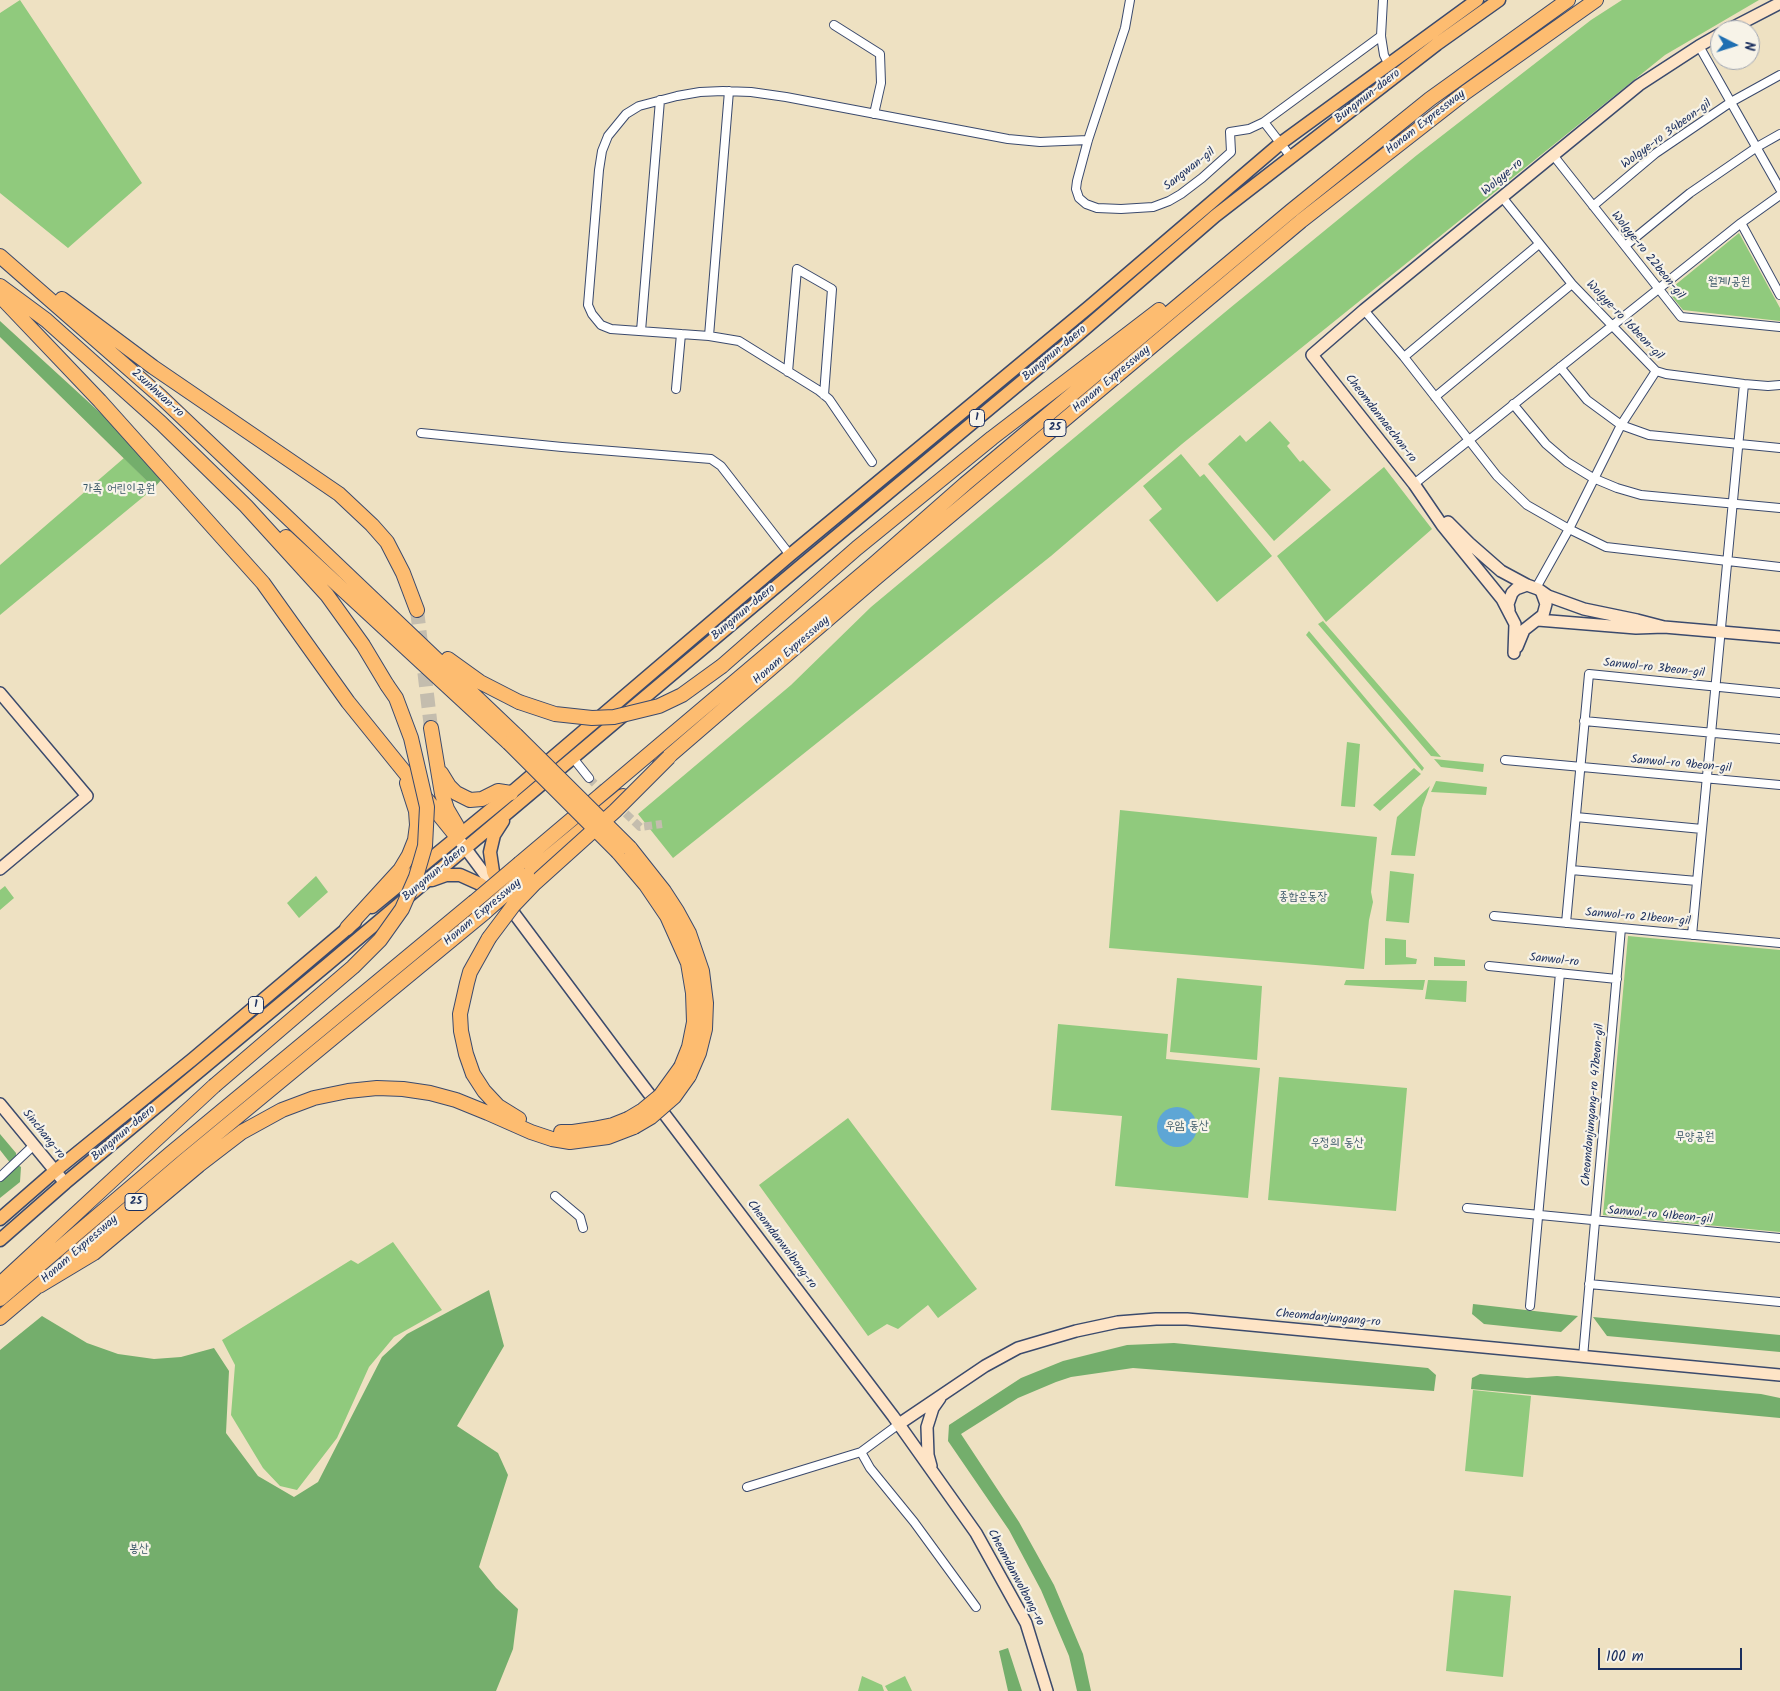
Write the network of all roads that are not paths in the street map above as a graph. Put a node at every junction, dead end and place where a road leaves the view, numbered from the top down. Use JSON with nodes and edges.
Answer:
{"nodes":[{"id":1,"x":1130,"y":0,"type":"edge"},
{"id":2,"x":1383,"y":0,"type":"edge"},
{"id":3,"x":1477,"y":0,"type":"edge"},
{"id":4,"x":1499,"y":0,"type":"edge"},
{"id":5,"x":1568,"y":0,"type":"edge"},
{"id":6,"x":1596,"y":0,"type":"edge"},
{"id":7,"x":1780,"y":3,"type":"edge"},
{"id":8,"x":1747,"y":20,"type":"edge"},
{"id":9,"x":834,"y":25,"type":"dead end"},
{"id":10,"x":1381,"y":36,"type":"junction"},
{"id":11,"x":1710,"y":39,"type":"edge"},
{"id":12,"x":1698,"y":46,"type":"junction"},
{"id":13,"x":1389,"y":65,"type":"junction"},
{"id":14,"x":1780,"y":75,"type":"edge"},
{"id":15,"x":728,"y":91,"type":"junction"},
{"id":16,"x":660,"y":100,"type":"junction"},
{"id":17,"x":1731,"y":102,"type":"junction"},
{"id":18,"x":874,"y":114,"type":"junction"},
{"id":19,"x":1264,"y":122,"type":"junction"},
{"id":20,"x":1780,"y":134,"type":"edge"},
{"id":21,"x":1088,"y":140,"type":"junction"},
{"id":22,"x":1281,"y":143,"type":"junction"},
{"id":23,"x":1757,"y":147,"type":"junction"},
{"id":24,"x":1552,"y":155,"type":"junction"},
{"id":25,"x":1291,"y":157,"type":"junction"},
{"id":26,"x":1780,"y":189,"type":"edge"},
{"id":27,"x":1780,"y":195,"type":"edge"},
{"id":28,"x":1502,"y":197,"type":"junction"},
{"id":29,"x":1593,"y":206,"type":"junction"},
{"id":30,"x":1291,"y":211,"type":"junction"},
{"id":31,"x":1741,"y":223,"type":"junction"},
{"id":32,"x":1539,"y":244,"type":"junction"},
{"id":33,"x":1625,"y":246,"type":"junction"},
{"id":34,"x":0,"y":254,"type":"edge"},
{"id":35,"x":1572,"y":284,"type":"junction"},
{"id":36,"x":0,"y":286,"type":"edge"},
{"id":37,"x":1660,"y":289,"type":"junction"},
{"id":38,"x":1780,"y":295,"type":"edge"},
{"id":39,"x":0,"y":296,"type":"edge"},
{"id":40,"x":1364,"y":310,"type":"junction"},
{"id":41,"x":1612,"y":326,"type":"junction"},
{"id":42,"x":1780,"y":327,"type":"edge"},
{"id":43,"x":641,"y":331,"type":"junction"},
{"id":44,"x":681,"y":334,"type":"junction"},
{"id":45,"x":709,"y":336,"type":"junction"},
{"id":46,"x":1312,"y":355,"type":"joint"},
{"id":47,"x":1404,"y":357,"type":"junction"},
{"id":48,"x":1560,"y":367,"type":"junction"},
{"id":49,"x":1656,"y":371,"type":"junction"},
{"id":50,"x":788,"y":372,"type":"junction"},
{"id":51,"x":1744,"y":384,"type":"junction"},
{"id":52,"x":1780,"y":385,"type":"edge"},
{"id":53,"x":676,"y":389,"type":"dead end"},
{"id":54,"x":824,"y":395,"type":"junction"},
{"id":55,"x":1435,"y":397,"type":"junction"},
{"id":56,"x":1513,"y":404,"type":"junction"},
{"id":57,"x":1621,"y":424,"type":"junction"},
{"id":58,"x":422,"y":433,"type":"dead end"},
{"id":59,"x":1468,"y":440,"type":"junction"},
{"id":60,"x":1738,"y":444,"type":"junction"},
{"id":61,"x":1780,"y":448,"type":"edge"},
{"id":62,"x":872,"y":462,"type":"dead end"},
{"id":63,"x":1593,"y":478,"type":"junction"},
{"id":64,"x":1414,"y":484,"type":"junction"},
{"id":65,"x":1426,"y":500,"type":"junction"},
{"id":66,"x":1732,"y":503,"type":"junction"},
{"id":67,"x":246,"y":506,"type":"junction"},
{"id":68,"x":1780,"y":508,"type":"edge"},
{"id":69,"x":1569,"y":528,"type":"junction"},
{"id":70,"x":308,"y":538,"type":"junction"},
{"id":71,"x":790,"y":555,"type":"junction"},
{"id":72,"x":1727,"y":562,"type":"junction"},
{"id":73,"x":1780,"y":567,"type":"edge"},
{"id":74,"x":1535,"y":589,"type":"junction"},
{"id":75,"x":417,"y":610,"type":"tunnel mouth"},
{"id":76,"x":1510,"y":613,"type":"junction"},
{"id":77,"x":1536,"y":621,"type":"junction"},
{"id":78,"x":1664,"y":627,"type":"junction"},
{"id":79,"x":1720,"y":632,"type":"junction"},
{"id":80,"x":1780,"y":637,"type":"edge"},
{"id":81,"x":1715,"y":686,"type":"junction"},
{"id":82,"x":0,"y":693,"type":"edge"},
{"id":83,"x":1780,"y":693,"type":"edge"},
{"id":84,"x":1584,"y":721,"type":"junction"},
{"id":85,"x":431,"y":728,"type":"tunnel mouth"},
{"id":86,"x":1711,"y":732,"type":"junction"},
{"id":87,"x":1780,"y":738,"type":"edge"},
{"id":88,"x":512,"y":739,"type":"junction"},
{"id":89,"x":669,"y":757,"type":"junction"},
{"id":90,"x":573,"y":758,"type":"junction"},
{"id":91,"x":394,"y":760,"type":"junction"},
{"id":92,"x":1505,"y":760,"type":"dead end"},
{"id":93,"x":1580,"y":766,"type":"junction"},
{"id":94,"x":438,"y":767,"type":"junction"},
{"id":95,"x":589,"y":778,"type":"tunnel mouth"},
{"id":96,"x":1706,"y":778,"type":"junction"},
{"id":97,"x":1780,"y":785,"type":"edge"},
{"id":98,"x":511,"y":792,"type":"junction"},
{"id":99,"x":514,"y":808,"type":"junction"},
{"id":100,"x":1576,"y":817,"type":"junction"},
{"id":101,"x":1702,"y":829,"type":"junction"},
{"id":102,"x":457,"y":837,"type":"junction"},
{"id":103,"x":465,"y":849,"type":"junction"},
{"id":104,"x":0,"y":869,"type":"edge"},
{"id":105,"x":523,"y":869,"type":"junction"},
{"id":106,"x":1571,"y":870,"type":"junction"},
{"id":107,"x":1697,"y":881,"type":"junction"},
{"id":108,"x":417,"y":889,"type":"junction"},
{"id":109,"x":506,"y":903,"type":"junction"},
{"id":110,"x":1494,"y":916,"type":"dead end"},
{"id":111,"x":1566,"y":923,"type":"junction"},
{"id":112,"x":347,"y":928,"type":"junction"},
{"id":113,"x":1621,"y":928,"type":"junction"},
{"id":114,"x":1692,"y":935,"type":"junction"},
{"id":115,"x":1780,"y":943,"type":"edge"},
{"id":116,"x":1489,"y":966,"type":"dead end"},
{"id":117,"x":1560,"y":973,"type":"junction"},
{"id":118,"x":1617,"y":979,"type":"junction"},
{"id":119,"x":0,"y":1104,"type":"edge"},
{"id":120,"x":631,"y":1123,"type":"junction"},
{"id":121,"x":34,"y":1145,"type":"junction"},
{"id":122,"x":54,"y":1171,"type":"junction"},
{"id":123,"x":0,"y":1177,"type":"edge"},
{"id":124,"x":65,"y":1183,"type":"junction"},
{"id":125,"x":555,"y":1196,"type":"dead end"},
{"id":126,"x":1467,"y":1208,"type":"dead end"},
{"id":127,"x":1538,"y":1215,"type":"junction"},
{"id":128,"x":0,"y":1219,"type":"edge"},
{"id":129,"x":1595,"y":1221,"type":"junction"},
{"id":130,"x":584,"y":1228,"type":"dead end"},
{"id":131,"x":1780,"y":1238,"type":"edge"},
{"id":132,"x":0,"y":1240,"type":"edge"},
{"id":133,"x":0,"y":1284,"type":"edge"},
{"id":134,"x":1589,"y":1284,"type":"junction"},
{"id":135,"x":39,"y":1286,"type":"junction"},
{"id":136,"x":0,"y":1299,"type":"edge"},
{"id":137,"x":1780,"y":1302,"type":"edge"},
{"id":138,"x":1530,"y":1306,"type":"dead end"},
{"id":139,"x":0,"y":1318,"type":"edge"},
{"id":140,"x":1582,"y":1357,"type":"junction"},
{"id":141,"x":1780,"y":1375,"type":"edge"},
{"id":142,"x":942,"y":1395,"type":"junction"},
{"id":143,"x":899,"y":1424,"type":"junction"},
{"id":144,"x":861,"y":1452,"type":"junction"},
{"id":145,"x":932,"y":1470,"type":"junction"},
{"id":146,"x":747,"y":1487,"type":"dead end"},
{"id":147,"x":976,"y":1607,"type":"dead end"},
{"id":148,"x":1047,"y":1691,"type":"edge"}],
"edges":[{"from":1,"to":21,"type":"street","name":"Sangwan-gil"},
{"from":2,"to":10,"type":"street"},
{"from":3,"to":13,"type":"main road","name":"Bungmun-daero","number":"1"},
{"from":4,"to":25,"type":"main road","name":"Bungmun-daero","number":"1"},
{"from":5,"to":30,"type":"highway","name":"Honam Expressway","number":"25"},
{"from":6,"to":89,"type":"highway","name":"Honam Expressway","number":"25"},
{"from":7,"to":8,"type":"street"},
{"from":9,"to":18,"type":"street"},
{"from":10,"to":13,"type":"street"},
{"from":10,"to":19,"type":"street","name":"Sangwan-gil"},
{"from":11,"to":12,"type":"street","name":"Wolgye-ro"},
{"from":12,"to":17,"type":"street","name":"Wolgye-ro 34beon-gil"},
{"from":12,"to":24,"type":"street","name":"Wolgye-ro"},
{"from":13,"to":22,"type":"main road","name":"Bungmun-daero","number":"1"},
{"from":14,"to":17,"type":"street","name":"Wolgye-ro 34beon-gil"},
{"from":15,"to":16,"type":"street"},
{"from":15,"to":18,"type":"street"},
{"from":15,"to":45,"type":"street"},
{"from":16,"to":43,"type":"street"},
{"from":16,"to":43,"type":"street"},
{"from":17,"to":23,"type":"street","name":"Wolgye-ro 34beon-gil"},
{"from":17,"to":29,"type":"street","name":"Wolgye-ro 34beon-gil"},
{"from":18,"to":21,"type":"street"},
{"from":19,"to":21,"type":"street","name":"Sangwan-gil"},
{"from":19,"to":22,"type":"street"},
{"from":20,"to":23,"type":"street"},
{"from":22,"to":25,"type":"street"},
{"from":22,"to":71,"type":"main road","name":"Bungmun-daero","number":"1"},
{"from":23,"to":26,"type":"street","name":"Wolgye-ro 34beon-gil"},
{"from":23,"to":33,"type":"street"},
{"from":24,"to":28,"type":"street","name":"Wolgye-ro"},
{"from":24,"to":29,"type":"street","name":"Wolgye-ro 22beon-gil"},
{"from":25,"to":90,"type":"main road","name":"Bungmun-daero","number":"1"},
{"from":27,"to":31,"type":"street"},
{"from":28,"to":32,"type":"street","name":"Wolgye-ro 16beon-gil"},
{"from":28,"to":40,"type":"street","name":"Wolgye-ro"},
{"from":29,"to":33,"type":"street","name":"Wolgye-ro 22beon-gil"},
{"from":30,"to":70,"type":"highway","bridge":true},
{"from":30,"to":105,"type":"highway","name":"Honam Expressway","number":"25"},
{"from":31,"to":37,"type":"street"},
{"from":31,"to":38,"type":"street"},
{"from":32,"to":35,"type":"street","name":"Wolgye-ro 16beon-gil"},
{"from":32,"to":47,"type":"street"},
{"from":33,"to":37,"type":"street","name":"Wolgye-ro 22beon-gil"},
{"from":34,"to":70,"type":"highway","name":"2sunhwan-ro"},
{"from":34,"to":75,"type":"highway"},
{"from":35,"to":41,"type":"street","name":"Wolgye-ro 16beon-gil"},
{"from":35,"to":55,"type":"street","name":"Wolgye-ro 16beon-gil"},
{"from":36,"to":67,"type":"highway","name":"2sunhwan-ro"},
{"from":37,"to":41,"type":"street"},
{"from":37,"to":42,"type":"street","name":"Wolgye-ro 22beon-gil"},
{"from":39,"to":91,"type":"highway"},
{"from":40,"to":46,"type":"street","name":"Wolgye-ro"},
{"from":40,"to":47,"type":"street"},
{"from":41,"to":48,"type":"street"},
{"from":41,"to":49,"type":"street","name":"Wolgye-ro 16beon-gil"},
{"from":43,"to":44,"type":"street"},
{"from":44,"to":45,"type":"street"},
{"from":44,"to":53,"type":"street"},
{"from":45,"to":50,"type":"street"},
{"from":46,"to":64,"type":"street","name":"Cheomdannaechon-ro"},
{"from":47,"to":55,"type":"street"},
{"from":48,"to":56,"type":"street"},
{"from":48,"to":57,"type":"street"},
{"from":49,"to":51,"type":"street","name":"Wolgye-ro 16beon-gil"},
{"from":49,"to":57,"type":"street"},
{"from":50,"to":54,"type":"street"},
{"from":50,"to":54,"type":"street"},
{"from":51,"to":52,"type":"street","name":"Wolgye-ro 16beon-gil"},
{"from":51,"to":60,"type":"street"},
{"from":54,"to":62,"type":"street"},
{"from":55,"to":59,"type":"street"},
{"from":56,"to":59,"type":"street"},
{"from":56,"to":63,"type":"street"},
{"from":57,"to":60,"type":"street"},
{"from":57,"to":63,"type":"street"},
{"from":58,"to":71,"type":"street"},
{"from":59,"to":64,"type":"street"},
{"from":59,"to":69,"type":"street"},
{"from":60,"to":61,"type":"street"},
{"from":60,"to":66,"type":"street"},
{"from":63,"to":66,"type":"street"},
{"from":63,"to":69,"type":"street"},
{"from":64,"to":65,"type":"street","name":"Cheomdannaechon-ro"},
{"from":65,"to":74,"type":"street"},
{"from":65,"to":76,"type":"street"},
{"from":66,"to":68,"type":"street"},
{"from":66,"to":72,"type":"street"},
{"from":67,"to":88,"type":"highway"},
{"from":67,"to":133,"type":"highway","bridge":true},
{"from":69,"to":72,"type":"street"},
{"from":69,"to":74,"type":"street"},
{"from":70,"to":88,"type":"highway"},
{"from":71,"to":98,"type":"main road","name":"Bungmun-daero","number":"1"},
{"from":72,"to":73,"type":"street"},
{"from":72,"to":79,"type":"street"},
{"from":74,"to":76,"type":"street"},
{"from":74,"to":77,"type":"street"},
{"from":74,"to":78,"type":"street"},
{"from":76,"to":77,"type":"street"},
{"from":76,"to":77,"type":"street"},
{"from":77,"to":78,"type":"street"},
{"from":78,"to":79,"type":"street"},
{"from":79,"to":80,"type":"street"},
{"from":79,"to":81,"type":"street"},
{"from":81,"to":83,"type":"street","name":"Sanwol-ro 3beon-gil"},
{"from":81,"to":84,"type":"street","name":"Sanwol-ro 3beon-gil"},
{"from":81,"to":86,"type":"street"},
{"from":82,"to":104,"type":"street"},
{"from":84,"to":86,"type":"street"},
{"from":84,"to":93,"type":"street","name":"Sanwol-ro 3beon-gil"},
{"from":85,"to":94,"type":"highway"},
{"from":86,"to":87,"type":"street"},
{"from":86,"to":96,"type":"street"},
{"from":88,"to":120,"type":"highway","bridge":true},
{"from":89,"to":105,"type":"highway","name":"Honam Expressway","number":"25"},
{"from":89,"to":120,"type":"highway","bridge":true},
{"from":90,"to":95,"type":"street"},
{"from":90,"to":99,"type":"main road","name":"Bungmun-daero","number":"1"},
{"from":91,"to":102,"type":"highway"},
{"from":91,"to":112,"type":"highway"},
{"from":92,"to":93,"type":"street","name":"Sanwol-ro 9beon-gil"},
{"from":93,"to":96,"type":"street","name":"Sanwol-ro 9beon-gil"},
{"from":93,"to":100,"type":"street"},
{"from":94,"to":98,"type":"highway"},
{"from":94,"to":102,"type":"highway"},
{"from":96,"to":97,"type":"street","name":"Sanwol-ro 9beon-gil"},
{"from":96,"to":101,"type":"street"},
{"from":98,"to":102,"type":"main road","name":"Bungmun-daero","number":"1"},
{"from":99,"to":103,"type":"main road","name":"Bungmun-daero","number":"1"},
{"from":99,"to":109,"type":"main road"},
{"from":100,"to":101,"type":"street"},
{"from":100,"to":106,"type":"street"},
{"from":101,"to":107,"type":"street"},
{"from":102,"to":103,"type":"street","name":"Cheomdanwolbong-ro"},
{"from":102,"to":112,"type":"main road","name":"Bungmun-daero","number":"1"},
{"from":103,"to":108,"type":"main road","name":"Bungmun-daero","number":"1"},
{"from":103,"to":109,"type":"street","name":"Cheomdanwolbong-ro"},
{"from":105,"to":135,"type":"highway","name":"Honam Expressway","number":"25","bridge":true},
{"from":105,"to":136,"type":"highway","name":"Honam Expressway","number":"25","bridge":true},
{"from":106,"to":107,"type":"street"},
{"from":106,"to":111,"type":"street"},
{"from":107,"to":114,"type":"street"},
{"from":108,"to":109,"type":"main road"},
{"from":108,"to":124,"type":"main road","name":"Bungmun-daero","number":"1"},
{"from":109,"to":143,"type":"street","name":"Cheomdanwolbong-ro"},
{"from":110,"to":111,"type":"street","name":"Sanwol-ro 21beon-gil"},
{"from":111,"to":113,"type":"street","name":"Sanwol-ro 21beon-gil"},
{"from":112,"to":122,"type":"main road","name":"Bungmun-daero","number":"1"},
{"from":113,"to":114,"type":"street","name":"Sanwol-ro 21beon-gil"},
{"from":113,"to":118,"type":"street","name":"Cheomdanjungang-ro 47beon-gil"},
{"from":114,"to":115,"type":"street","name":"Sanwol-ro 21beon-gil"},
{"from":116,"to":117,"type":"street","name":"Sanwol-ro"},
{"from":117,"to":118,"type":"street","name":"Sanwol-ro"},
{"from":117,"to":127,"type":"street"},
{"from":118,"to":129,"type":"street","name":"Cheomdanjungang-ro 47beon-gil"},
{"from":119,"to":121,"type":"street","name":"Sinchang-ro"},
{"from":120,"to":135,"type":"highway"},
{"from":121,"to":122,"type":"street","name":"Sinchang-ro"},
{"from":121,"to":123,"type":"street"},
{"from":122,"to":124,"type":"street","name":"Sinchang-ro"},
{"from":122,"to":128,"type":"main road","name":"Bungmun-daero","number":"1"},
{"from":124,"to":132,"type":"main road","name":"Bungmun-daero","number":"1"},
{"from":125,"to":130,"type":"street"},
{"from":126,"to":127,"type":"street","name":"Sanwol-ro 41beon-gil"},
{"from":127,"to":129,"type":"street","name":"Sanwol-ro 41beon-gil"},
{"from":127,"to":138,"type":"street"},
{"from":129,"to":131,"type":"street","name":"Sanwol-ro 41beon-gil"},
{"from":129,"to":134,"type":"street","name":"Cheomdanjungang-ro 47beon-gil"},
{"from":134,"to":137,"type":"street"},
{"from":134,"to":140,"type":"street","name":"Cheomdanjungang-ro 47beon-gil"},
{"from":135,"to":139,"type":"highway","name":"Honam Expressway","number":"25"},
{"from":140,"to":141,"type":"street","name":"Cheomdanjungang-ro"},
{"from":140,"to":142,"type":"street","name":"Cheomdanjungang-ro"},
{"from":142,"to":143,"type":"street","name":"Cheomdanjungang-ro"},
{"from":142,"to":145,"type":"street"},
{"from":143,"to":144,"type":"street"},
{"from":143,"to":145,"type":"street","name":"Cheomdanwolbong-ro"},
{"from":144,"to":146,"type":"street"},
{"from":144,"to":147,"type":"street"},
{"from":145,"to":148,"type":"street","name":"Cheomdanwolbong-ro"}]}
